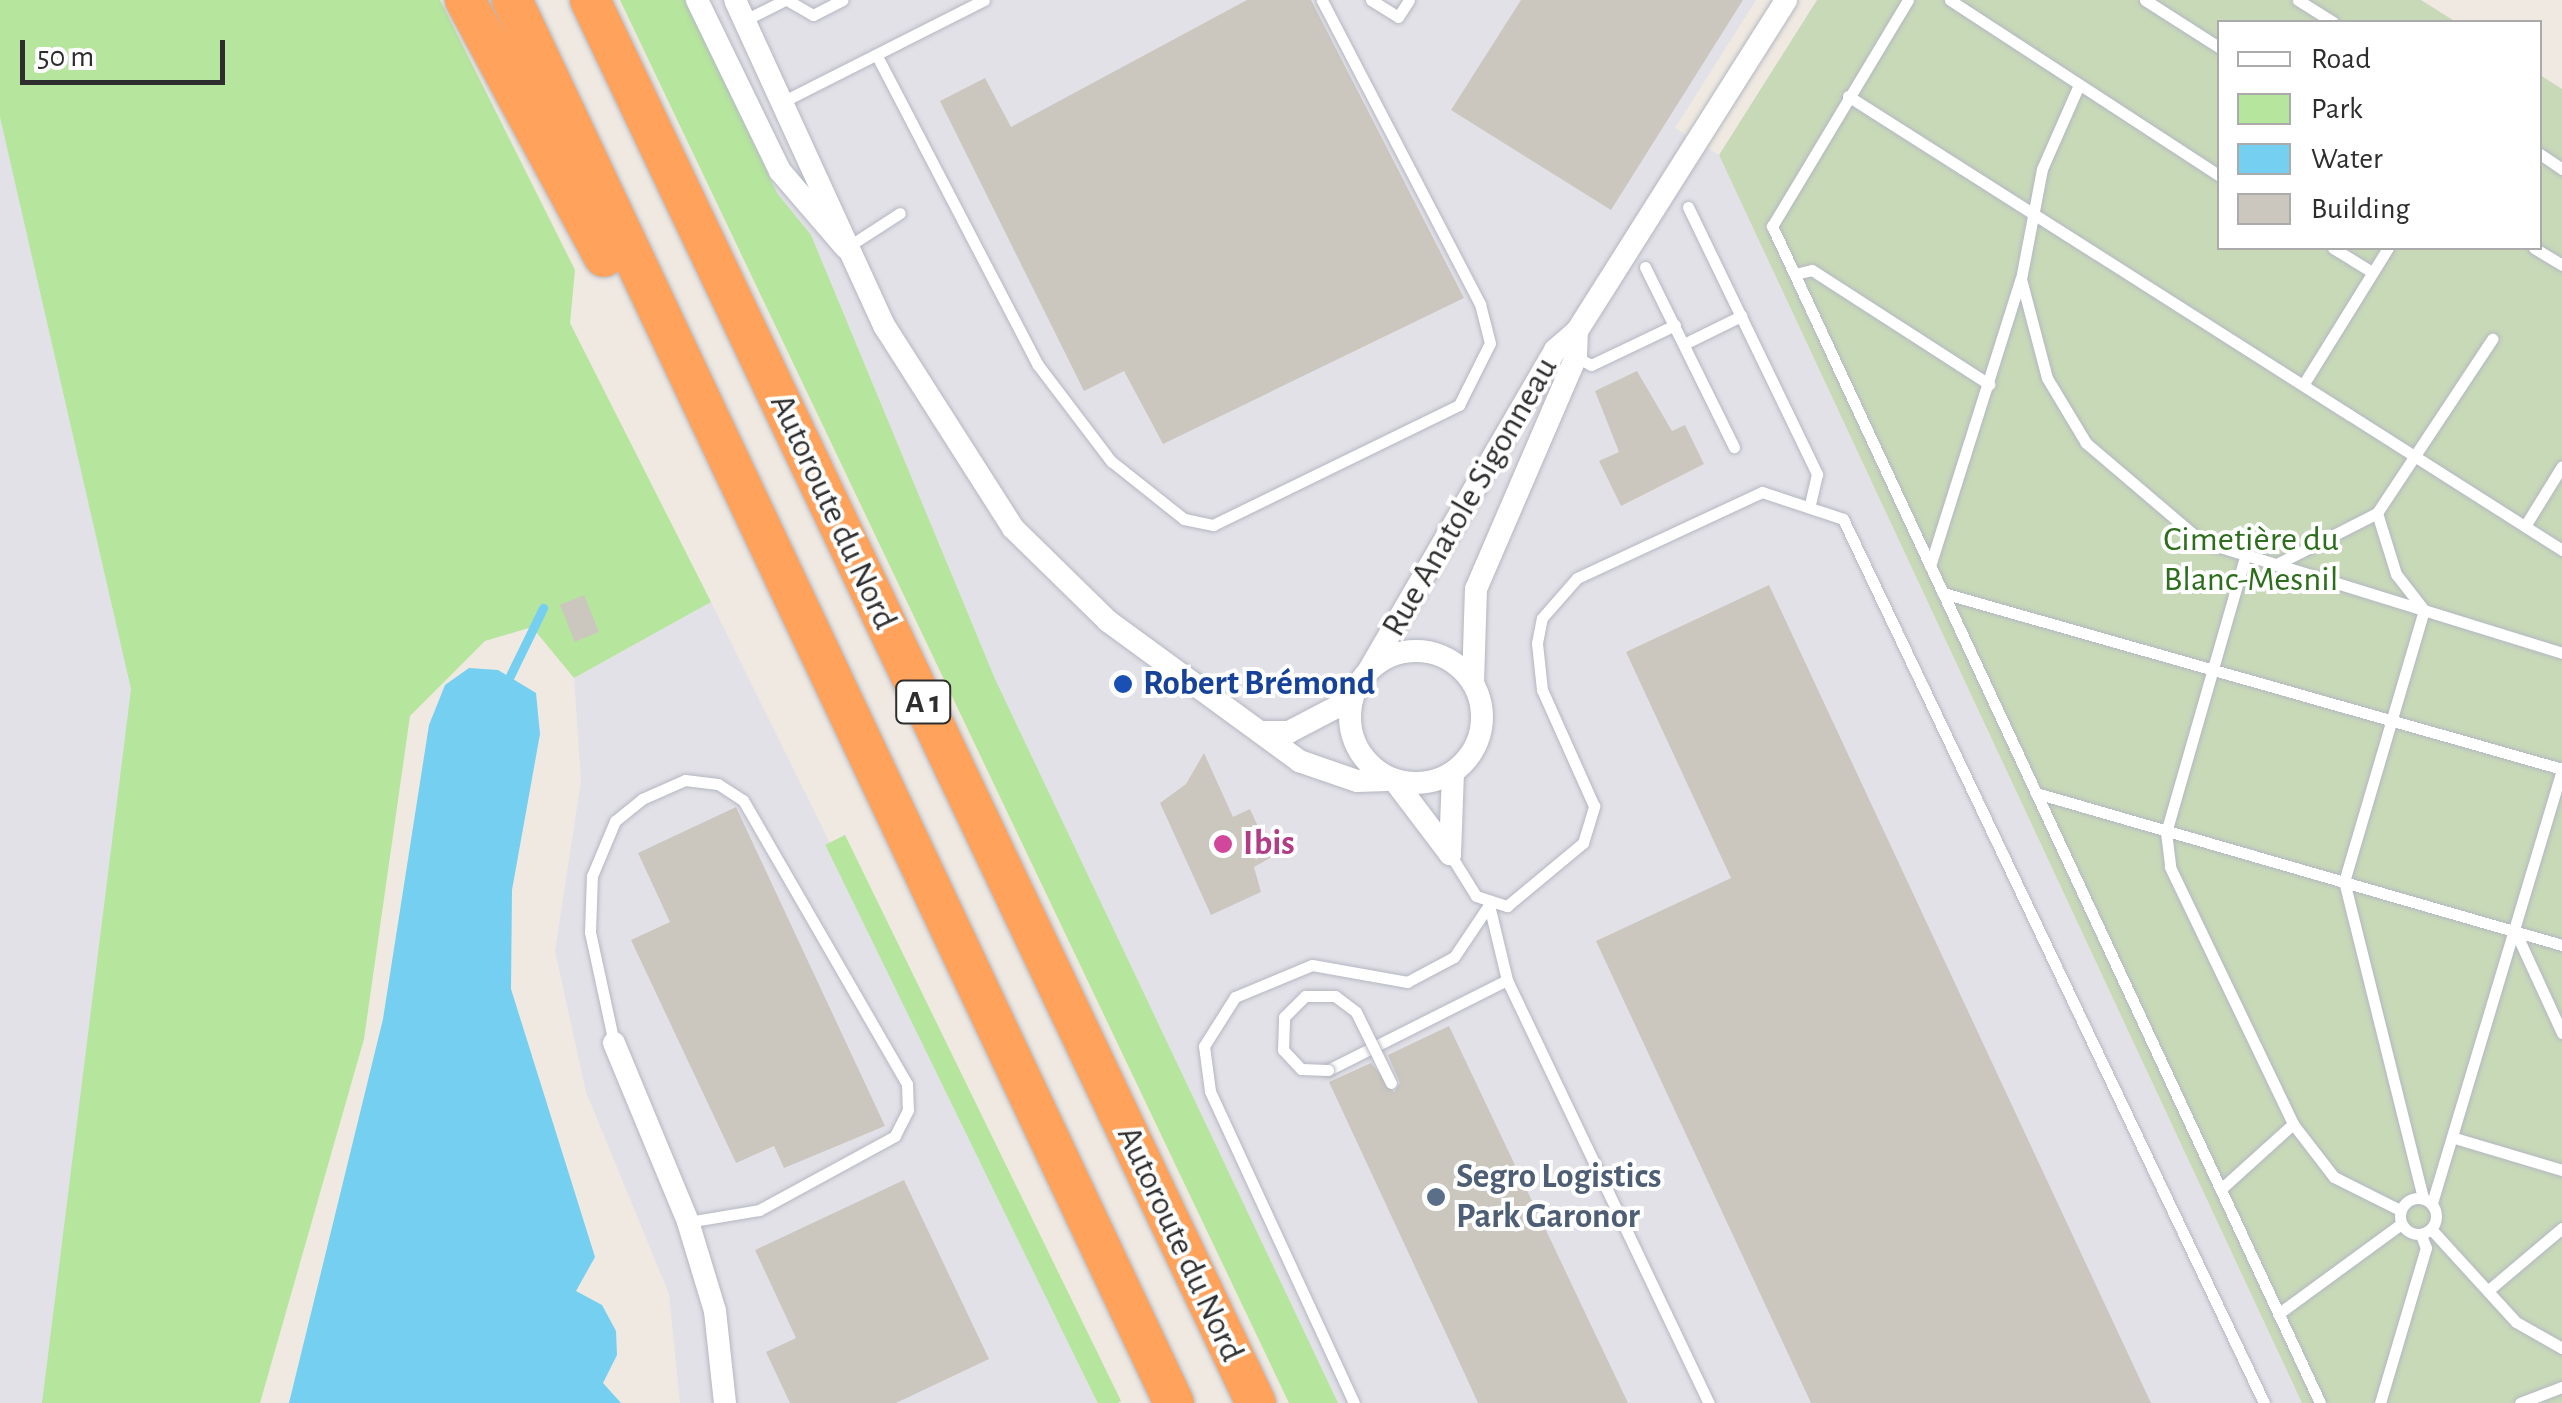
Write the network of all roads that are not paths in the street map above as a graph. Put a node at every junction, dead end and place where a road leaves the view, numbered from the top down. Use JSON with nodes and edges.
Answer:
{"nodes":[{"id":1,"x":465,"y":0,"type":"edge"},
{"id":2,"x":512,"y":0,"type":"edge"},
{"id":3,"x":590,"y":0,"type":"edge"},
{"id":4,"x":696,"y":0,"type":"edge"},
{"id":5,"x":786,"y":0,"type":"edge"},
{"id":6,"x":842,"y":0,"type":"edge"},
{"id":7,"x":984,"y":0,"type":"edge"},
{"id":8,"x":1322,"y":0,"type":"edge"},
{"id":9,"x":1371,"y":0,"type":"edge"},
{"id":10,"x":1409,"y":0,"type":"edge"},
{"id":11,"x":1786,"y":0,"type":"edge"},
{"id":12,"x":1908,"y":0,"type":"edge"},
{"id":13,"x":1950,"y":0,"type":"edge"},
{"id":14,"x":2145,"y":0,"type":"edge"},
{"id":15,"x":2298,"y":0,"type":"edge"},
{"id":16,"x":740,"y":10,"type":"edge"},
{"id":17,"x":2330,"y":20,"type":"edge"},
{"id":18,"x":714,"y":36,"type":"junction"},
{"id":19,"x":2217,"y":46,"type":"edge"},
{"id":20,"x":878,"y":58,"type":"junction"},
{"id":21,"x":2078,"y":87,"type":"junction"},
{"id":22,"x":1848,"y":96,"type":"junction"},
{"id":23,"x":784,"y":101,"type":"junction"},
{"id":24,"x":754,"y":118,"type":"junction"},
{"id":25,"x":2217,"y":174,"type":"edge"},
{"id":26,"x":1688,"y":207,"type":"dead end"},
{"id":27,"x":900,"y":213,"type":"dead end"},
{"id":28,"x":2033,"y":213,"type":"junction"},
{"id":29,"x":846,"y":248,"type":"junction"},
{"id":30,"x":2336,"y":250,"type":"edge"},
{"id":31,"x":2387,"y":250,"type":"edge"},
{"id":32,"x":2537,"y":250,"type":"edge"},
{"id":33,"x":2562,"y":265,"type":"edge"},
{"id":34,"x":1645,"y":267,"type":"dead end"},
{"id":35,"x":2372,"y":272,"type":"junction"},
{"id":36,"x":1795,"y":274,"type":"junction"},
{"id":37,"x":2020,"y":279,"type":"junction"},
{"id":38,"x":1740,"y":316,"type":"junction"},
{"id":39,"x":658,"y":321,"type":"junction"},
{"id":40,"x":1675,"y":325,"type":"junction"},
{"id":41,"x":1577,"y":331,"type":"junction"},
{"id":42,"x":2492,"y":339,"type":"dead end"},
{"id":43,"x":1684,"y":344,"type":"junction"},
{"id":44,"x":1576,"y":358,"type":"junction"},
{"id":45,"x":1989,"y":384,"type":"junction"},
{"id":46,"x":2302,"y":385,"type":"junction"},
{"id":47,"x":1734,"y":447,"type":"dead end"},
{"id":48,"x":2414,"y":456,"type":"junction"},
{"id":49,"x":2562,"y":466,"type":"edge"},
{"id":50,"x":1810,"y":502,"type":"junction"},
{"id":51,"x":2377,"y":514,"type":"junction"},
{"id":52,"x":2525,"y":526,"type":"junction"},
{"id":53,"x":2562,"y":550,"type":"edge"},
{"id":54,"x":2245,"y":557,"type":"junction"},
{"id":55,"x":1930,"y":566,"type":"junction"},
{"id":56,"x":2275,"y":566,"type":"junction"},
{"id":57,"x":1943,"y":593,"type":"junction"},
{"id":58,"x":2424,"y":610,"type":"junction"},
{"id":59,"x":2562,"y":653,"type":"edge"},
{"id":60,"x":1369,"y":670,"type":"junction"},
{"id":61,"x":2213,"y":670,"type":"junction"},
{"id":62,"x":1473,"y":683,"type":"junction"},
{"id":63,"x":1352,"y":699,"type":"junction"},
{"id":64,"x":2392,"y":720,"type":"junction"},
{"id":65,"x":1266,"y":732,"type":"junction"},
{"id":66,"x":2562,"y":770,"type":"edge"},
{"id":67,"x":1453,"y":772,"type":"junction"},
{"id":68,"x":1394,"y":780,"type":"junction"},
{"id":69,"x":2036,"y":793,"type":"junction"},
{"id":70,"x":2166,"y":832,"type":"junction"},
{"id":71,"x":1450,"y":854,"type":"junction"},
{"id":72,"x":2344,"y":881,"type":"junction"},
{"id":73,"x":1490,"y":906,"type":"junction"},
{"id":74,"x":2516,"y":933,"type":"junction"},
{"id":75,"x":2562,"y":945,"type":"edge"},
{"id":76,"x":1506,"y":980,"type":"junction"},
{"id":77,"x":2562,"y":1034,"type":"edge"},
{"id":78,"x":614,"y":1042,"type":"joint"},
{"id":79,"x":1392,"y":1084,"type":"dead end"},
{"id":80,"x":2294,"y":1124,"type":"junction"},
{"id":81,"x":2458,"y":1139,"type":"junction"},
{"id":82,"x":2562,"y":1170,"type":"edge"},
{"id":83,"x":2220,"y":1190,"type":"junction"},
{"id":84,"x":2428,"y":1200,"type":"junction"},
{"id":85,"x":2400,"y":1210,"type":"junction"},
{"id":86,"x":688,"y":1222,"type":"junction"},
{"id":87,"x":2401,"y":1224,"type":"junction"},
{"id":88,"x":2562,"y":1228,"type":"edge"},
{"id":89,"x":2426,"y":1232,"type":"junction"},
{"id":90,"x":2491,"y":1288,"type":"junction"},
{"id":91,"x":2278,"y":1314,"type":"junction"},
{"id":92,"x":2562,"y":1348,"type":"edge"},
{"id":93,"x":2562,"y":1387,"type":"edge"},
{"id":94,"x":725,"y":1403,"type":"edge"},
{"id":95,"x":1174,"y":1403,"type":"edge"},
{"id":96,"x":1256,"y":1403,"type":"edge"},
{"id":97,"x":1354,"y":1403,"type":"edge"},
{"id":98,"x":1708,"y":1403,"type":"edge"},
{"id":99,"x":2264,"y":1403,"type":"edge"},
{"id":100,"x":2320,"y":1403,"type":"edge"},
{"id":101,"x":2380,"y":1403,"type":"edge"},
{"id":102,"x":2520,"y":1403,"type":"edge"}],
"edges":[{"from":1,"to":39,"type":"highway"},
{"from":2,"to":39,"type":"highway","name":"Autoroute du Nord","number":"A 1"},
{"from":3,"to":96,"type":"highway","name":"Autoroute du Nord","number":"A 1"},
{"from":4,"to":18,"type":"street"},
{"from":5,"to":6,"type":"lane"},
{"from":5,"to":16,"type":"lane"},
{"from":7,"to":20,"type":"lane"},
{"from":8,"to":20,"type":"lane"},
{"from":9,"to":10,"type":"lane"},
{"from":11,"to":41,"type":"street","name":"Rue Anatole Sigonneau"},
{"from":12,"to":22,"type":"lane"},
{"from":13,"to":21,"type":"lane"},
{"from":14,"to":19,"type":"lane"},
{"from":15,"to":17,"type":"lane"},
{"from":16,"to":18,"type":"street"},
{"from":16,"to":23,"type":"street"},
{"from":18,"to":24,"type":"street"},
{"from":20,"to":23,"type":"lane"},
{"from":21,"to":25,"type":"lane"},
{"from":21,"to":28,"type":"lane"},
{"from":22,"to":28,"type":"lane"},
{"from":22,"to":36,"type":"lane"},
{"from":23,"to":24,"type":"street"},
{"from":23,"to":29,"type":"street"},
{"from":24,"to":29,"type":"street"},
{"from":26,"to":38,"type":"lane"},
{"from":27,"to":29,"type":"lane"},
{"from":28,"to":37,"type":"lane"},
{"from":28,"to":46,"type":"lane"},
{"from":29,"to":65,"type":"street"},
{"from":30,"to":35,"type":"lane"},
{"from":31,"to":35,"type":"lane"},
{"from":32,"to":33,"type":"lane"},
{"from":34,"to":40,"type":"lane"},
{"from":35,"to":46,"type":"lane"},
{"from":36,"to":45,"type":"lane"},
{"from":36,"to":55,"type":"lane"},
{"from":37,"to":45,"type":"lane"},
{"from":37,"to":54,"type":"lane"},
{"from":38,"to":43,"type":"lane"},
{"from":38,"to":50,"type":"lane"},
{"from":39,"to":95,"type":"highway","name":"Autoroute du Nord","number":"A 1"},
{"from":40,"to":43,"type":"lane"},
{"from":40,"to":44,"type":"lane"},
{"from":41,"to":44,"type":"street","name":"Rue Anatole Sigonneau"},
{"from":41,"to":60,"type":"street","name":"Rue Anatole Sigonneau"},
{"from":42,"to":48,"type":"lane"},
{"from":43,"to":47,"type":"lane"},
{"from":44,"to":62,"type":"street","name":"Rue Anatole Sigonneau"},
{"from":45,"to":55,"type":"lane"},
{"from":46,"to":48,"type":"lane"},
{"from":48,"to":51,"type":"lane"},
{"from":48,"to":52,"type":"lane"},
{"from":49,"to":52,"type":"lane"},
{"from":50,"to":73,"type":"lane"},
{"from":50,"to":99,"type":"lane"},
{"from":51,"to":56,"type":"lane"},
{"from":51,"to":58,"type":"lane"},
{"from":52,"to":53,"type":"lane"},
{"from":54,"to":56,"type":"lane"},
{"from":54,"to":61,"type":"lane"},
{"from":55,"to":57,"type":"lane"},
{"from":56,"to":58,"type":"lane"},
{"from":57,"to":61,"type":"lane"},
{"from":57,"to":69,"type":"lane"},
{"from":58,"to":59,"type":"lane"},
{"from":58,"to":64,"type":"lane"},
{"from":60,"to":62,"type":"street"},
{"from":60,"to":63,"type":"street"},
{"from":61,"to":64,"type":"lane"},
{"from":61,"to":70,"type":"lane"},
{"from":62,"to":67,"type":"street"},
{"from":63,"to":65,"type":"street"},
{"from":63,"to":68,"type":"street"},
{"from":64,"to":66,"type":"lane"},
{"from":64,"to":72,"type":"lane"},
{"from":65,"to":68,"type":"street"},
{"from":66,"to":74,"type":"lane"},
{"from":67,"to":68,"type":"street"},
{"from":67,"to":71,"type":"street"},
{"from":68,"to":71,"type":"street"},
{"from":69,"to":70,"type":"lane"},
{"from":69,"to":83,"type":"lane"},
{"from":70,"to":72,"type":"lane"},
{"from":70,"to":80,"type":"lane"},
{"from":71,"to":73,"type":"lane"},
{"from":72,"to":74,"type":"lane"},
{"from":72,"to":84,"type":"lane"},
{"from":73,"to":76,"type":"lane"},
{"from":73,"to":97,"type":"lane"},
{"from":74,"to":75,"type":"lane"},
{"from":74,"to":77,"type":"lane"},
{"from":74,"to":81,"type":"lane"},
{"from":76,"to":79,"type":"lane","bridge":true},
{"from":76,"to":98,"type":"lane"},
{"from":78,"to":86,"type":"street"},
{"from":78,"to":86,"type":"lane"},
{"from":80,"to":83,"type":"lane"},
{"from":80,"to":85,"type":"lane"},
{"from":81,"to":82,"type":"lane"},
{"from":81,"to":84,"type":"lane"},
{"from":83,"to":91,"type":"lane"},
{"from":84,"to":85,"type":"lane"},
{"from":84,"to":89,"type":"lane"},
{"from":85,"to":87,"type":"lane"},
{"from":86,"to":94,"type":"street"},
{"from":87,"to":89,"type":"lane"},
{"from":87,"to":91,"type":"lane"},
{"from":88,"to":90,"type":"lane"},
{"from":89,"to":90,"type":"lane"},
{"from":89,"to":101,"type":"lane"},
{"from":90,"to":92,"type":"lane"},
{"from":91,"to":100,"type":"lane"},
{"from":93,"to":102,"type":"lane"}]}
